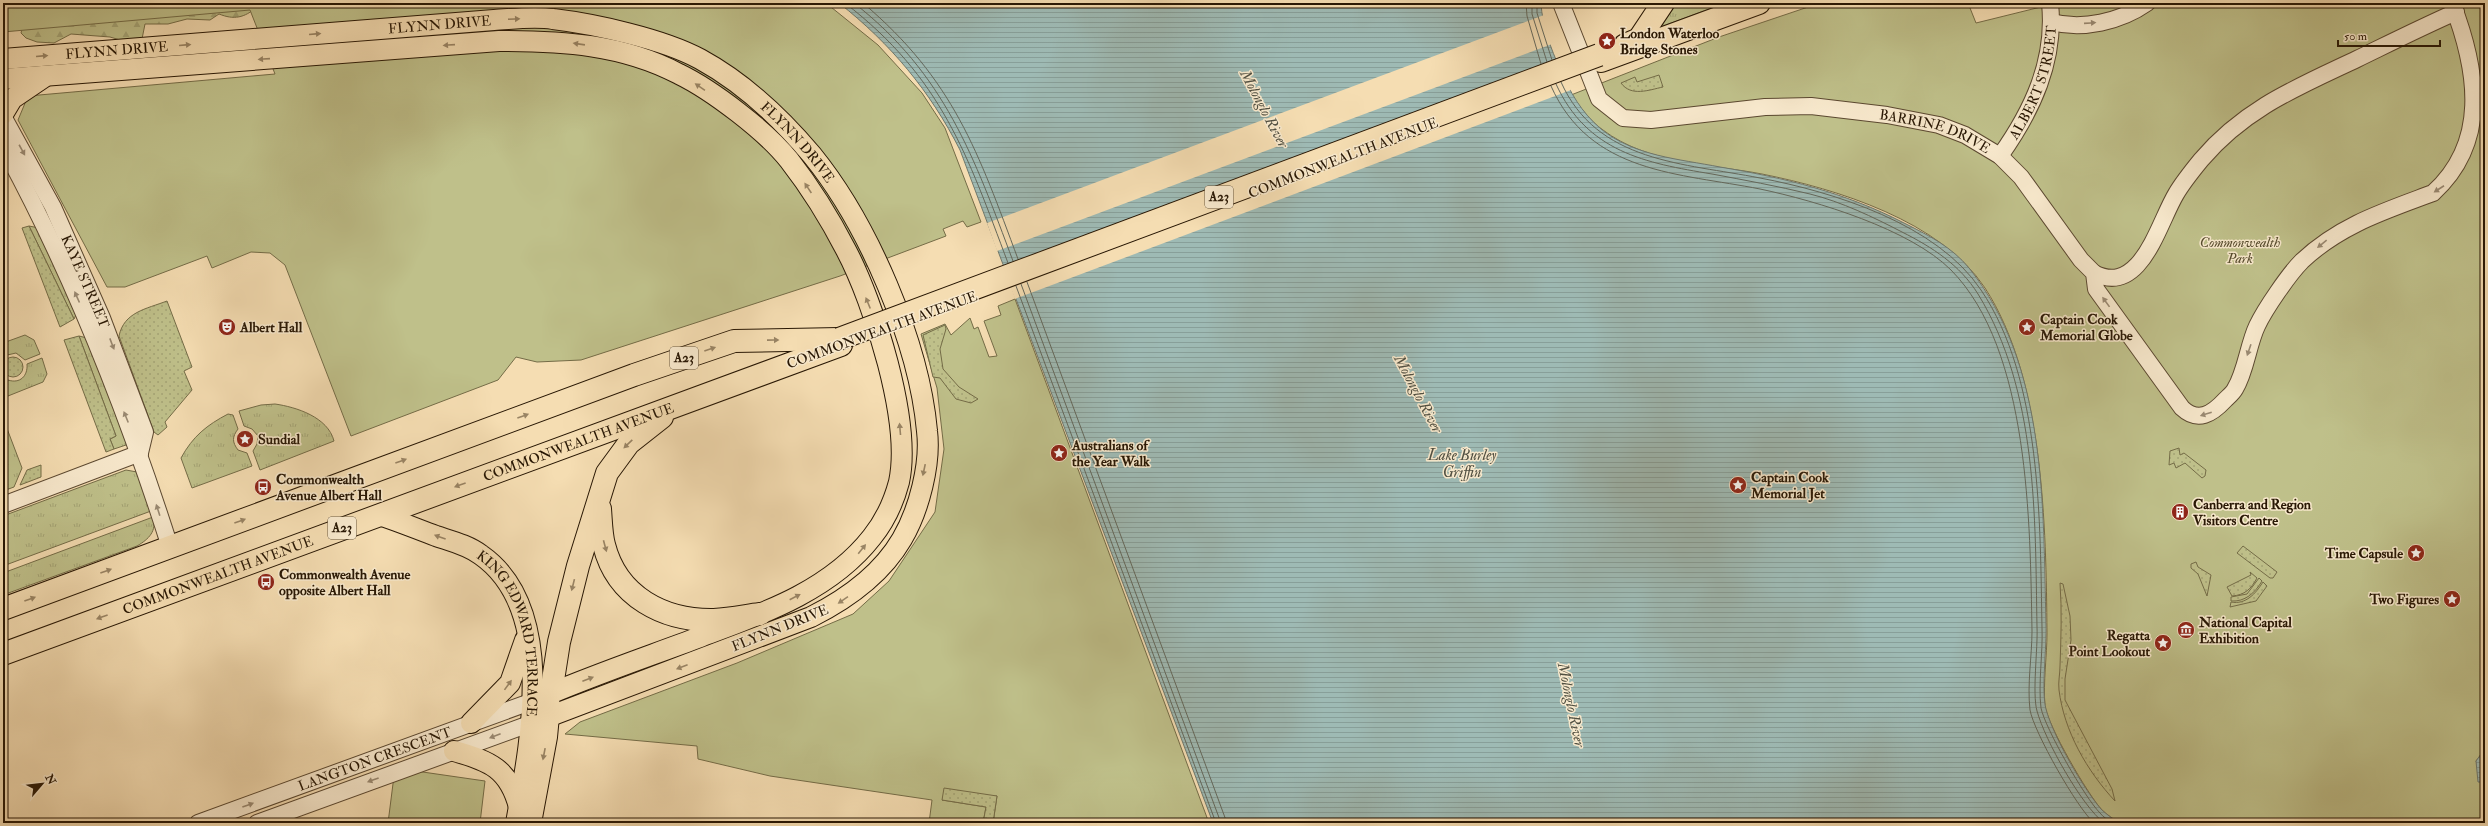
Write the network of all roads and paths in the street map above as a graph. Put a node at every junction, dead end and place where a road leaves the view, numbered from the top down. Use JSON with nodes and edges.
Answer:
{"nodes":[{"id":1,"x":1561,"y":3,"type":"edge"},
{"id":2,"x":1663,"y":3,"type":"edge"},
{"id":3,"x":1759,"y":3,"type":"edge"},
{"id":4,"x":2050,"y":3,"type":"edge"},
{"id":5,"x":2147,"y":3,"type":"edge"},
{"id":6,"x":2454,"y":8,"type":"edge"},
{"id":7,"x":2051,"y":22,"type":"junction"},
{"id":8,"x":1600,"y":58,"type":"junction"},
{"id":9,"x":3,"y":59,"type":"edge"},
{"id":10,"x":47,"y":76,"type":"junction"},
{"id":11,"x":3,"y":79,"type":"edge"},
{"id":12,"x":3,"y":115,"type":"edge"},
{"id":13,"x":3,"y":146,"type":"edge"},
{"id":14,"x":2000,"y":156,"type":"junction"},
{"id":15,"x":2094,"y":273,"type":"junction"},
{"id":16,"x":840,"y":342,"type":"junction"},
{"id":17,"x":681,"y":403,"type":"junction"},
{"id":18,"x":140,"y":454,"type":"junction"},
{"id":19,"x":600,"y":494,"type":"junction"},
{"id":20,"x":3,"y":505,"type":"edge"},
{"id":21,"x":379,"y":514,"type":"junction"},
{"id":22,"x":170,"y":547,"type":"junction"},
{"id":23,"x":3,"y":609,"type":"edge"},
{"id":24,"x":760,"y":614,"type":"junction"},
{"id":25,"x":527,"y":634,"type":"junction"},
{"id":26,"x":3,"y":654,"type":"edge"},
{"id":27,"x":542,"y":697,"type":"junction"},
{"id":28,"x":541,"y":719,"type":"junction"},
{"id":29,"x":471,"y":723,"type":"junction"},
{"id":30,"x":454,"y":751,"type":"junction"},
{"id":31,"x":283,"y":792,"type":"junction"},
{"id":32,"x":288,"y":811,"type":"junction"},
{"id":33,"x":517,"y":815,"type":"edge"},
{"id":34,"x":198,"y":823,"type":"edge"},
{"id":35,"x":257,"y":823,"type":"edge"},
{"id":36,"x":531,"y":823,"type":"edge"}],
"edges":[{"from":1,"to":14,"type":"street","name":"BARRINE DRIVE"},
{"from":2,"to":8,"type":"highway","name":"COMMONWEALTH AVENUE","number":"A23"},
{"from":3,"to":8,"type":"highway","name":"COMMONWEALTH AVENUE","number":"A23"},
{"from":4,"to":7,"type":"street","name":"ALBERT STREET"},
{"from":7,"to":5,"type":"street","one_way":true},
{"from":6,"to":15,"type":"street"},
{"from":6,"to":15,"type":"street","one_way":true},
{"from":7,"to":14,"type":"street","name":"ALBERT STREET"},
{"from":8,"to":16,"type":"highway","name":"COMMONWEALTH AVENUE","number":"A23","bridge":true},
{"from":8,"to":16,"type":"highway","name":"COMMONWEALTH AVENUE","number":"A23"},
{"from":9,"to":28,"type":"main road","name":"FLYNN DRIVE","one_way":true},
{"from":10,"to":11,"type":"main road","name":"FLYNN DRIVE"},
{"from":10,"to":12,"type":"main road"},
{"from":24,"to":10,"type":"main road","name":"FLYNN DRIVE","one_way":true},
{"from":12,"to":18,"type":"street","name":"KAYE STREET","one_way":true},
{"from":18,"to":13,"type":"street","name":"KAYE STREET","one_way":true},
{"from":14,"to":15,"type":"street","name":"BARRINE DRIVE"},
{"from":16,"to":17,"type":"highway","name":"COMMONWEALTH AVENUE","number":"A23"},
{"from":22,"to":16,"type":"highway","name":"COMMONWEALTH AVENUE","number":"A23","one_way":true},
{"from":17,"to":19,"type":"highway","one_way":true},
{"from":17,"to":21,"type":"highway","name":"COMMONWEALTH AVENUE","number":"A23","one_way":true},
{"from":18,"to":20,"type":"street"},
{"from":22,"to":18,"type":"street","name":"KAYE STREET","one_way":true},
{"from":19,"to":24,"type":"highway","one_way":true},
{"from":19,"to":27,"type":"highway","one_way":true},
{"from":25,"to":21,"type":"main road","name":"KING EDWARD TERRACE","one_way":true},
{"from":21,"to":26,"type":"highway","name":"COMMONWEALTH AVENUE","number":"A23","one_way":true},
{"from":23,"to":22,"type":"highway","name":"COMMONWEALTH AVENUE","number":"A23","one_way":true},
{"from":27,"to":24,"type":"main road","name":"FLYNN DRIVE","one_way":true},
{"from":25,"to":27,"type":"main road","name":"KING EDWARD TERRACE"},
{"from":29,"to":25,"type":"main road","one_way":true},
{"from":27,"to":28,"type":"main road","name":"KING EDWARD TERRACE"},
{"from":27,"to":29,"type":"street","name":"LANGTON CRESCENT"},
{"from":28,"to":30,"type":"street","name":"LANGTON CRESCENT","one_way":true},
{"from":28,"to":33,"type":"main road","name":"KING EDWARD TERRACE"},
{"from":28,"to":36,"type":"main road","name":"KING EDWARD TERRACE","one_way":true},
{"from":29,"to":31,"type":"street","name":"LANGTON CRESCENT"},
{"from":30,"to":32,"type":"street","name":"LANGTON CRESCENT","one_way":true},
{"from":30,"to":33,"type":"main road"},
{"from":31,"to":32,"type":"street"},
{"from":34,"to":31,"type":"street","name":"LANGTON CRESCENT","one_way":true},
{"from":32,"to":35,"type":"street","name":"LANGTON CRESCENT"}]}
